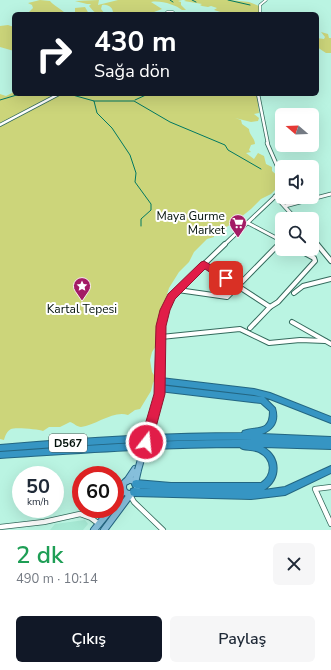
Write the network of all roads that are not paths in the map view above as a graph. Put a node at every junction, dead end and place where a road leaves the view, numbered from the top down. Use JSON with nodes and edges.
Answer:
{"nodes":[{"id":1,"x":266,"y":0,"type":"edge"},
{"id":2,"x":167,"y":12,"type":"dead end"},
{"id":3,"x":173,"y":12,"type":"dead end"},
{"id":4,"x":260,"y":12,"type":"edge"},
{"id":5,"x":55,"y":96,"type":"edge"},
{"id":6,"x":258,"y":96,"type":"edge"},
{"id":7,"x":0,"y":125,"type":"edge"},
{"id":8,"x":275,"y":162,"type":"edge"},
{"id":9,"x":331,"y":194,"type":"edge"},
{"id":10,"x":274,"y":196,"type":"joint"},
{"id":11,"x":285,"y":206,"type":"junction"},
{"id":12,"x":290,"y":212,"type":"edge"},
{"id":13,"x":248,"y":223,"type":"junction"},
{"id":14,"x":275,"y":237,"type":"edge"},
{"id":15,"x":319,"y":246,"type":"edge"},
{"id":16,"x":275,"y":248,"type":"edge"},
{"id":17,"x":310,"y":256,"type":"edge"},
{"id":18,"x":331,"y":261,"type":"edge"},
{"id":19,"x":204,"y":264,"type":"junction"},
{"id":20,"x":331,"y":279,"type":"edge"},
{"id":21,"x":238,"y":286,"type":"junction"},
{"id":22,"x":178,"y":290,"type":"junction"},
{"id":23,"x":294,"y":293,"type":"dead end"},
{"id":24,"x":270,"y":307,"type":"junction"},
{"id":25,"x":292,"y":322,"type":"dead end"},
{"id":26,"x":250,"y":328,"type":"dead end"},
{"id":27,"x":161,"y":336,"type":"junction"},
{"id":28,"x":325,"y":341,"type":"junction"},
{"id":29,"x":331,"y":344,"type":"edge"},
{"id":30,"x":161,"y":381,"type":"junction"},
{"id":31,"x":159,"y":388,"type":"junction"},
{"id":32,"x":331,"y":420,"type":"edge"},
{"id":33,"x":224,"y":439,"type":"junction"},
{"id":34,"x":331,"y":440,"type":"edge"},
{"id":35,"x":331,"y":446,"type":"edge"},
{"id":36,"x":0,"y":448,"type":"edge"},
{"id":37,"x":0,"y":455,"type":"edge"},
{"id":38,"x":136,"y":470,"type":"junction"},
{"id":39,"x":331,"y":470,"type":"edge"},
{"id":40,"x":135,"y":483,"type":"junction"},
{"id":41,"x":124,"y":486,"type":"junction"},
{"id":42,"x":331,"y":487,"type":"edge"},
{"id":43,"x":132,"y":493,"type":"junction"},
{"id":44,"x":72,"y":514,"type":"edge"},
{"id":45,"x":91,"y":518,"type":"edge"},
{"id":46,"x":104,"y":518,"type":"edge"},
{"id":47,"x":99,"y":524,"type":"junction"},
{"id":48,"x":331,"y":524,"type":"edge"},
{"id":49,"x":0,"y":527,"type":"edge"},
{"id":50,"x":94,"y":530,"type":"edge"},
{"id":51,"x":104,"y":530,"type":"edge"},
{"id":52,"x":163,"y":530,"type":"edge"}],
"edges":[{"from":1,"to":4,"type":"street"},
{"from":2,"to":3,"type":"street"},
{"from":5,"to":7,"type":"street"},
{"from":6,"to":8,"type":"street"},
{"from":9,"to":11,"type":"street"},
{"from":10,"to":11,"type":"street"},
{"from":10,"to":13,"type":"street"},
{"from":11,"to":12,"type":"street"},
{"from":13,"to":14,"type":"street"},
{"from":13,"to":19,"type":"street"},
{"from":15,"to":18,"type":"street"},
{"from":16,"to":21,"type":"street"},
{"from":17,"to":24,"type":"street"},
{"from":19,"to":21,"type":"street"},
{"from":19,"to":22,"type":"street"},
{"from":20,"to":23,"type":"street"},
{"from":21,"to":22,"type":"street"},
{"from":21,"to":24,"type":"street"},
{"from":22,"to":27,"type":"street"},
{"from":24,"to":26,"type":"street"},
{"from":25,"to":28,"type":"street"},
{"from":27,"to":28,"type":"street"},
{"from":27,"to":30,"type":"street"},
{"from":28,"to":29,"type":"street"},
{"from":30,"to":31,"type":"main road"},
{"from":30,"to":32,"type":"highway"},
{"from":31,"to":33,"type":"highway"},
{"from":31,"to":38,"type":"main road","bridge":true},
{"from":33,"to":34,"type":"highway","number":"D567"},
{"from":33,"to":35,"type":"highway","number":"D567"},
{"from":33,"to":36,"type":"highway","number":"D567"},
{"from":33,"to":37,"type":"highway","number":"D567"},
{"from":33,"to":40,"type":"highway"},
{"from":38,"to":40,"type":"main road"},
{"from":38,"to":41,"type":"main road"},
{"from":39,"to":43,"type":"highway"},
{"from":40,"to":41,"type":"main road"},
{"from":40,"to":43,"type":"main road"},
{"from":41,"to":43,"type":"main road"},
{"from":42,"to":48,"type":"street"},
{"from":43,"to":51,"type":"main road"},
{"from":43,"to":52,"type":"street"},
{"from":44,"to":49,"type":"street"},
{"from":45,"to":47,"type":"street"},
{"from":46,"to":47,"type":"main road"},
{"from":47,"to":50,"type":"main road"}]}
